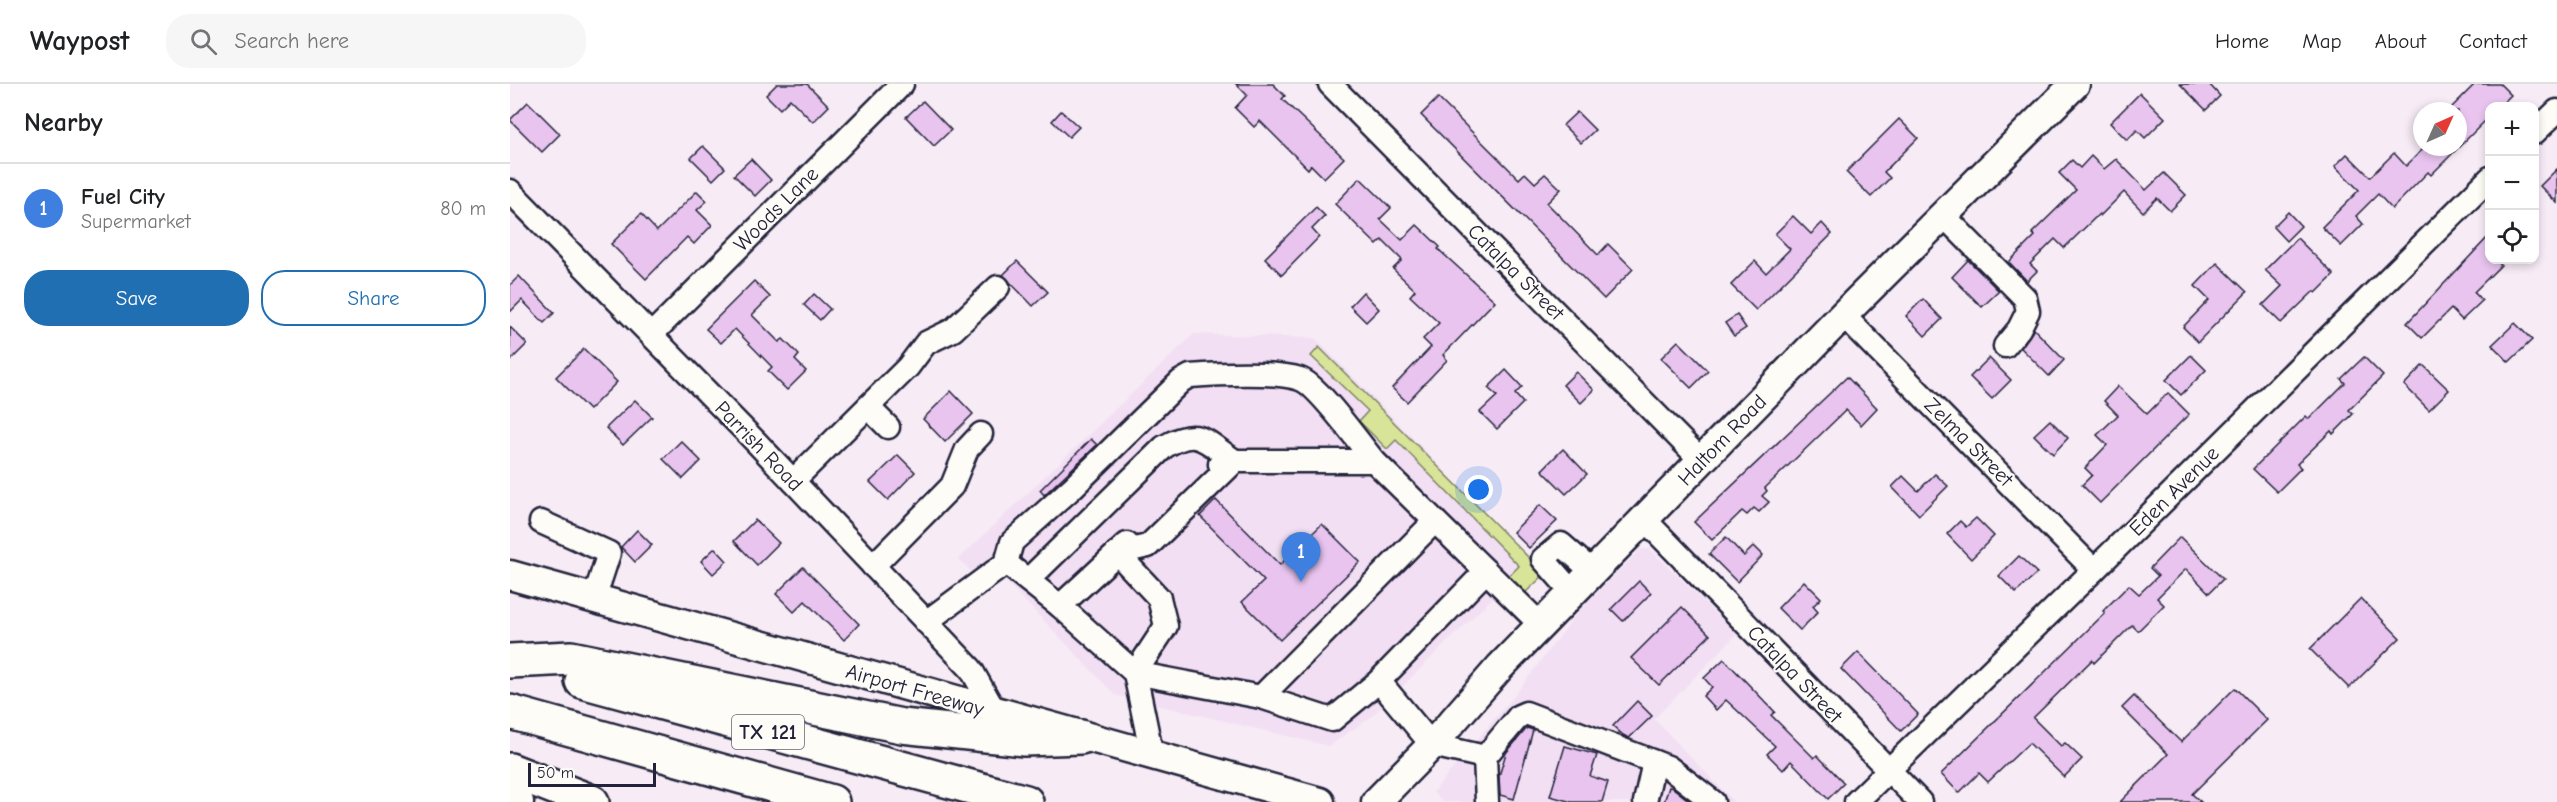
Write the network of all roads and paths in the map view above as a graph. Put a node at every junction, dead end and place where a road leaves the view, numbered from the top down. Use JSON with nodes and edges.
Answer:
{"nodes":[{"id":1,"x":902,"y":84,"type":"edge"},
{"id":2,"x":1330,"y":84,"type":"edge"},
{"id":3,"x":2075,"y":84,"type":"edge"},
{"id":4,"x":2557,"y":111,"type":"edge"},
{"id":5,"x":2539,"y":129,"type":"edge"},
{"id":6,"x":2485,"y":183,"type":"edge"},
{"id":7,"x":510,"y":191,"type":"edge"},
{"id":8,"x":1943,"y":215,"type":"junction"},
{"id":9,"x":998,"y":287,"type":"dead end"},
{"id":10,"x":1843,"y":315,"type":"junction"},
{"id":11,"x":651,"y":334,"type":"junction"},
{"id":12,"x":2005,"y":346,"type":"dead end"},
{"id":13,"x":868,"y":407,"type":"junction"},
{"id":14,"x":888,"y":427,"type":"dead end"},
{"id":15,"x":981,"y":434,"type":"dead end"},
{"id":16,"x":1374,"y":461,"type":"junction"},
{"id":17,"x":1702,"y":461,"type":"junction"},
{"id":18,"x":1235,"y":462,"type":"junction"},
{"id":19,"x":793,"y":481,"type":"junction"},
{"id":20,"x":1645,"y":520,"type":"junction"},
{"id":21,"x":1435,"y":521,"type":"junction"},
{"id":22,"x":541,"y":522,"type":"dead end"},
{"id":23,"x":1117,"y":553,"type":"junction"},
{"id":24,"x":1006,"y":563,"type":"junction"},
{"id":25,"x":873,"y":566,"type":"junction"},
{"id":26,"x":2094,"y":570,"type":"junction"},
{"id":27,"x":1486,"y":571,"type":"junction"},
{"id":28,"x":1593,"y":572,"type":"junction"},
{"id":29,"x":510,"y":575,"type":"edge"},
{"id":30,"x":1028,"y":580,"type":"junction"},
{"id":31,"x":1573,"y":593,"type":"junction"},
{"id":32,"x":594,"y":599,"type":"junction"},
{"id":33,"x":1060,"y":606,"type":"junction"},
{"id":34,"x":926,"y":622,"type":"junction"},
{"id":35,"x":1541,"y":625,"type":"junction"},
{"id":36,"x":510,"y":661,"type":"edge"},
{"id":37,"x":1135,"y":673,"type":"junction"},
{"id":38,"x":1379,"y":681,"type":"junction"},
{"id":39,"x":1261,"y":697,"type":"junction"},
{"id":40,"x":510,"y":712,"type":"edge"},
{"id":41,"x":995,"y":712,"type":"junction"},
{"id":42,"x":1081,"y":737,"type":"junction"},
{"id":43,"x":1432,"y":745,"type":"junction"},
{"id":44,"x":1152,"y":756,"type":"junction"},
{"id":45,"x":1485,"y":757,"type":"junction"},
{"id":46,"x":1654,"y":762,"type":"junction"},
{"id":47,"x":1888,"y":769,"type":"junction"},
{"id":48,"x":510,"y":770,"type":"edge"},
{"id":49,"x":1218,"y":775,"type":"junction"},
{"id":50,"x":510,"y":799,"type":"edge"},
{"id":51,"x":519,"y":802,"type":"edge"},
{"id":52,"x":592,"y":802,"type":"edge"},
{"id":53,"x":832,"y":802,"type":"edge"},
{"id":54,"x":1026,"y":802,"type":"edge"},
{"id":55,"x":1264,"y":802,"type":"edge"},
{"id":56,"x":1320,"y":802,"type":"edge"},
{"id":57,"x":1377,"y":802,"type":"edge"},
{"id":58,"x":1487,"y":802,"type":"edge"},
{"id":59,"x":1645,"y":802,"type":"edge"},
{"id":60,"x":1713,"y":802,"type":"edge"},
{"id":61,"x":1856,"y":802,"type":"edge"},
{"id":62,"x":1920,"y":802,"type":"edge"}],
"edges":[{"from":1,"to":11,"type":"street","name":"Woods Lane"},
{"from":2,"to":17,"type":"street","name":"Catalpa Street"},
{"from":3,"to":8,"type":"main road","name":"Haltom Road"},
{"from":4,"to":5,"type":"street"},
{"from":6,"to":26,"type":"street","name":"Eden Avenue"},
{"from":7,"to":11,"type":"street","name":"Parrish Road"},
{"from":8,"to":10,"type":"main road","name":"Haltom Road"},
{"from":8,"to":12,"type":"street"},
{"from":9,"to":13,"type":"street"},
{"from":10,"to":17,"type":"main road","name":"Haltom Road"},
{"from":10,"to":26,"type":"street","name":"Zelma Street"},
{"from":11,"to":19,"type":"street","name":"Parrish Road"},
{"from":13,"to":14,"type":"street"},
{"from":13,"to":19,"type":"street"},
{"from":15,"to":25,"type":"street"},
{"from":16,"to":18,"type":"street"},
{"from":16,"to":21,"type":"street"},
{"from":16,"to":24,"type":"street"},
{"from":17,"to":20,"type":"main road","name":"Haltom Road"},
{"from":18,"to":23,"type":"street"},
{"from":18,"to":30,"type":"street"},
{"from":19,"to":25,"type":"street","name":"Parrish Road"},
{"from":20,"to":28,"type":"main road","name":"Haltom Road"},
{"from":20,"to":47,"type":"street","name":"Catalpa Street"},
{"from":21,"to":27,"type":"street"},
{"from":21,"to":39,"type":"street"},
{"from":22,"to":32,"type":"street"},
{"from":23,"to":33,"type":"street"},
{"from":23,"to":37,"type":"street"},
{"from":24,"to":30,"type":"street"},
{"from":24,"to":34,"type":"street"},
{"from":25,"to":34,"type":"street","name":"Parrish Road"},
{"from":26,"to":47,"type":"street","name":"Eden Avenue"},
{"from":27,"to":35,"type":"street"},
{"from":27,"to":38,"type":"street"},
{"from":28,"to":31,"type":"main road","name":"Haltom Road"},
{"from":28,"to":31,"type":"street"},
{"from":29,"to":32,"type":"main road","name":"Airport Freeway"},
{"from":30,"to":33,"type":"street"},
{"from":31,"to":35,"type":"main road","name":"Haltom Road"},
{"from":32,"to":41,"type":"main road","name":"Airport Freeway"},
{"from":33,"to":37,"type":"street"},
{"from":34,"to":41,"type":"street","name":"Parrish Road"},
{"from":35,"to":43,"type":"main road","name":"Haltom Road"},
{"from":36,"to":42,"type":"highway"},
{"from":36,"to":54,"type":"highway","number":"TX 121"},
{"from":37,"to":39,"type":"street"},
{"from":37,"to":44,"type":"street"},
{"from":38,"to":39,"type":"street"},
{"from":38,"to":43,"type":"street"},
{"from":40,"to":53,"type":"highway","number":"TX 121"},
{"from":41,"to":42,"type":"main road","name":"Airport Freeway"},
{"from":42,"to":44,"type":"main road","name":"Airport Freeway"},
{"from":43,"to":45,"type":"street"},
{"from":43,"to":57,"type":"main road","name":"Haltom Road"},
{"from":44,"to":49,"type":"main road","name":"Airport Freeway"},
{"from":45,"to":46,"type":"street"},
{"from":45,"to":58,"type":"street"},
{"from":46,"to":59,"type":"street"},
{"from":46,"to":60,"type":"street"},
{"from":47,"to":61,"type":"street","name":"Eden Avenue"},
{"from":47,"to":62,"type":"street","name":"Catalpa Street"},
{"from":48,"to":52,"type":"highway"},
{"from":49,"to":55,"type":"main road"},
{"from":49,"to":56,"type":"main road","name":"Airport Freeway"},
{"from":50,"to":51,"type":"main road"}]}
